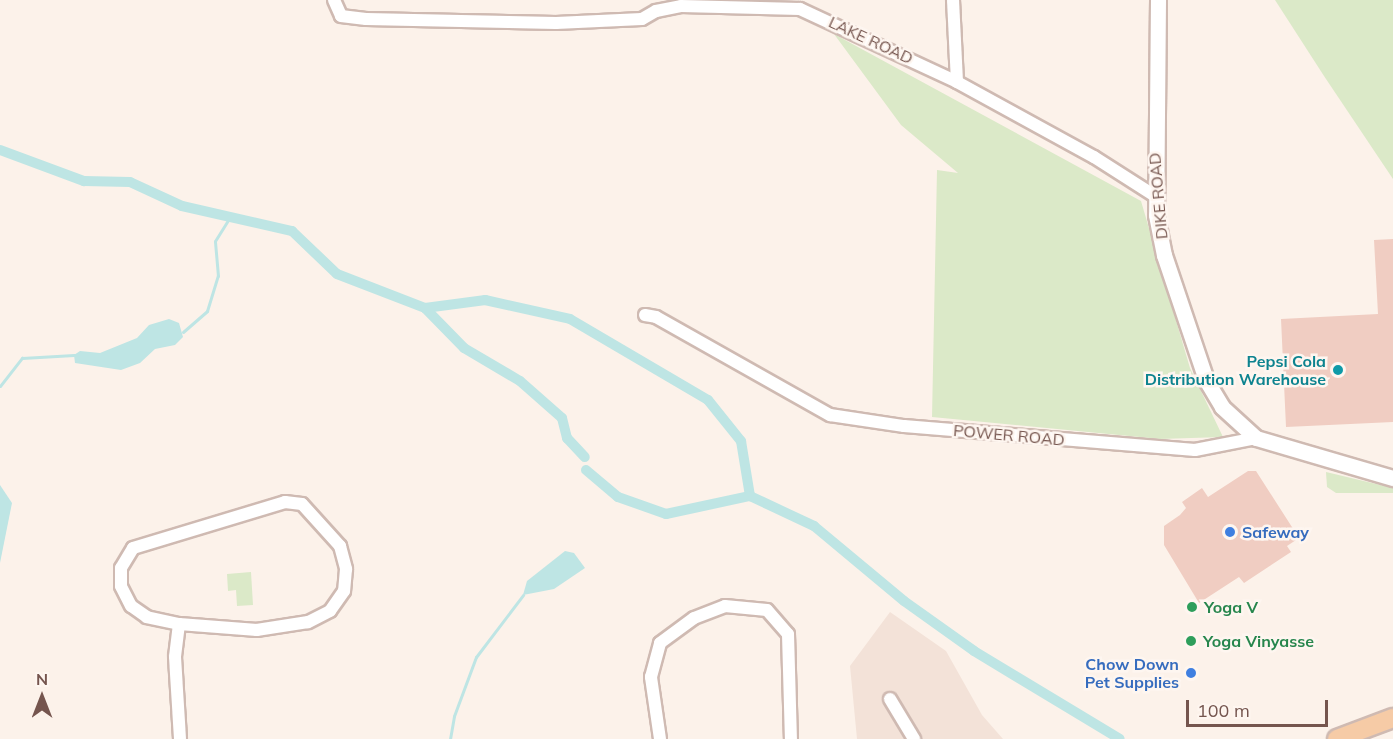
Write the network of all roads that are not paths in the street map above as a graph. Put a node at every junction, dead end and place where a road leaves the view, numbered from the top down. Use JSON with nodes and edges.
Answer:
{"nodes":[{"id":1,"x":334,"y":0,"type":"edge"},
{"id":2,"x":953,"y":0,"type":"edge"},
{"id":3,"x":1158,"y":0,"type":"edge"},
{"id":4,"x":656,"y":5,"type":"edge"},
{"id":5,"x":957,"y":82,"type":"junction"},
{"id":6,"x":1155,"y":196,"type":"junction"},
{"id":7,"x":645,"y":315,"type":"dead end"},
{"id":8,"x":1256,"y":438,"type":"junction"},
{"id":9,"x":1393,"y":478,"type":"edge"},
{"id":10,"x":179,"y":624,"type":"junction"},
{"id":11,"x":890,"y":699,"type":"dead end"},
{"id":12,"x":1393,"y":718,"type":"edge"},
{"id":13,"x":180,"y":739,"type":"edge"},
{"id":14,"x":660,"y":739,"type":"edge"},
{"id":15,"x":791,"y":739,"type":"edge"},
{"id":16,"x":914,"y":739,"type":"edge"},
{"id":17,"x":1336,"y":739,"type":"edge"}],
"edges":[{"from":1,"to":4,"type":"street","name":"LAKE ROAD"},
{"from":2,"to":5,"type":"street"},
{"from":3,"to":6,"type":"street","name":"DIKE ROAD"},
{"from":4,"to":5,"type":"street","name":"LAKE ROAD"},
{"from":5,"to":6,"type":"street","name":"LAKE ROAD"},
{"from":6,"to":8,"type":"street","name":"DIKE ROAD"},
{"from":7,"to":8,"type":"street","name":"POWER ROAD"},
{"from":8,"to":9,"type":"street"},
{"from":10,"to":10,"type":"street"},
{"from":10,"to":13,"type":"street"},
{"from":11,"to":16,"type":"street"},
{"from":12,"to":17,"type":"main road"},
{"from":14,"to":15,"type":"street"}]}
